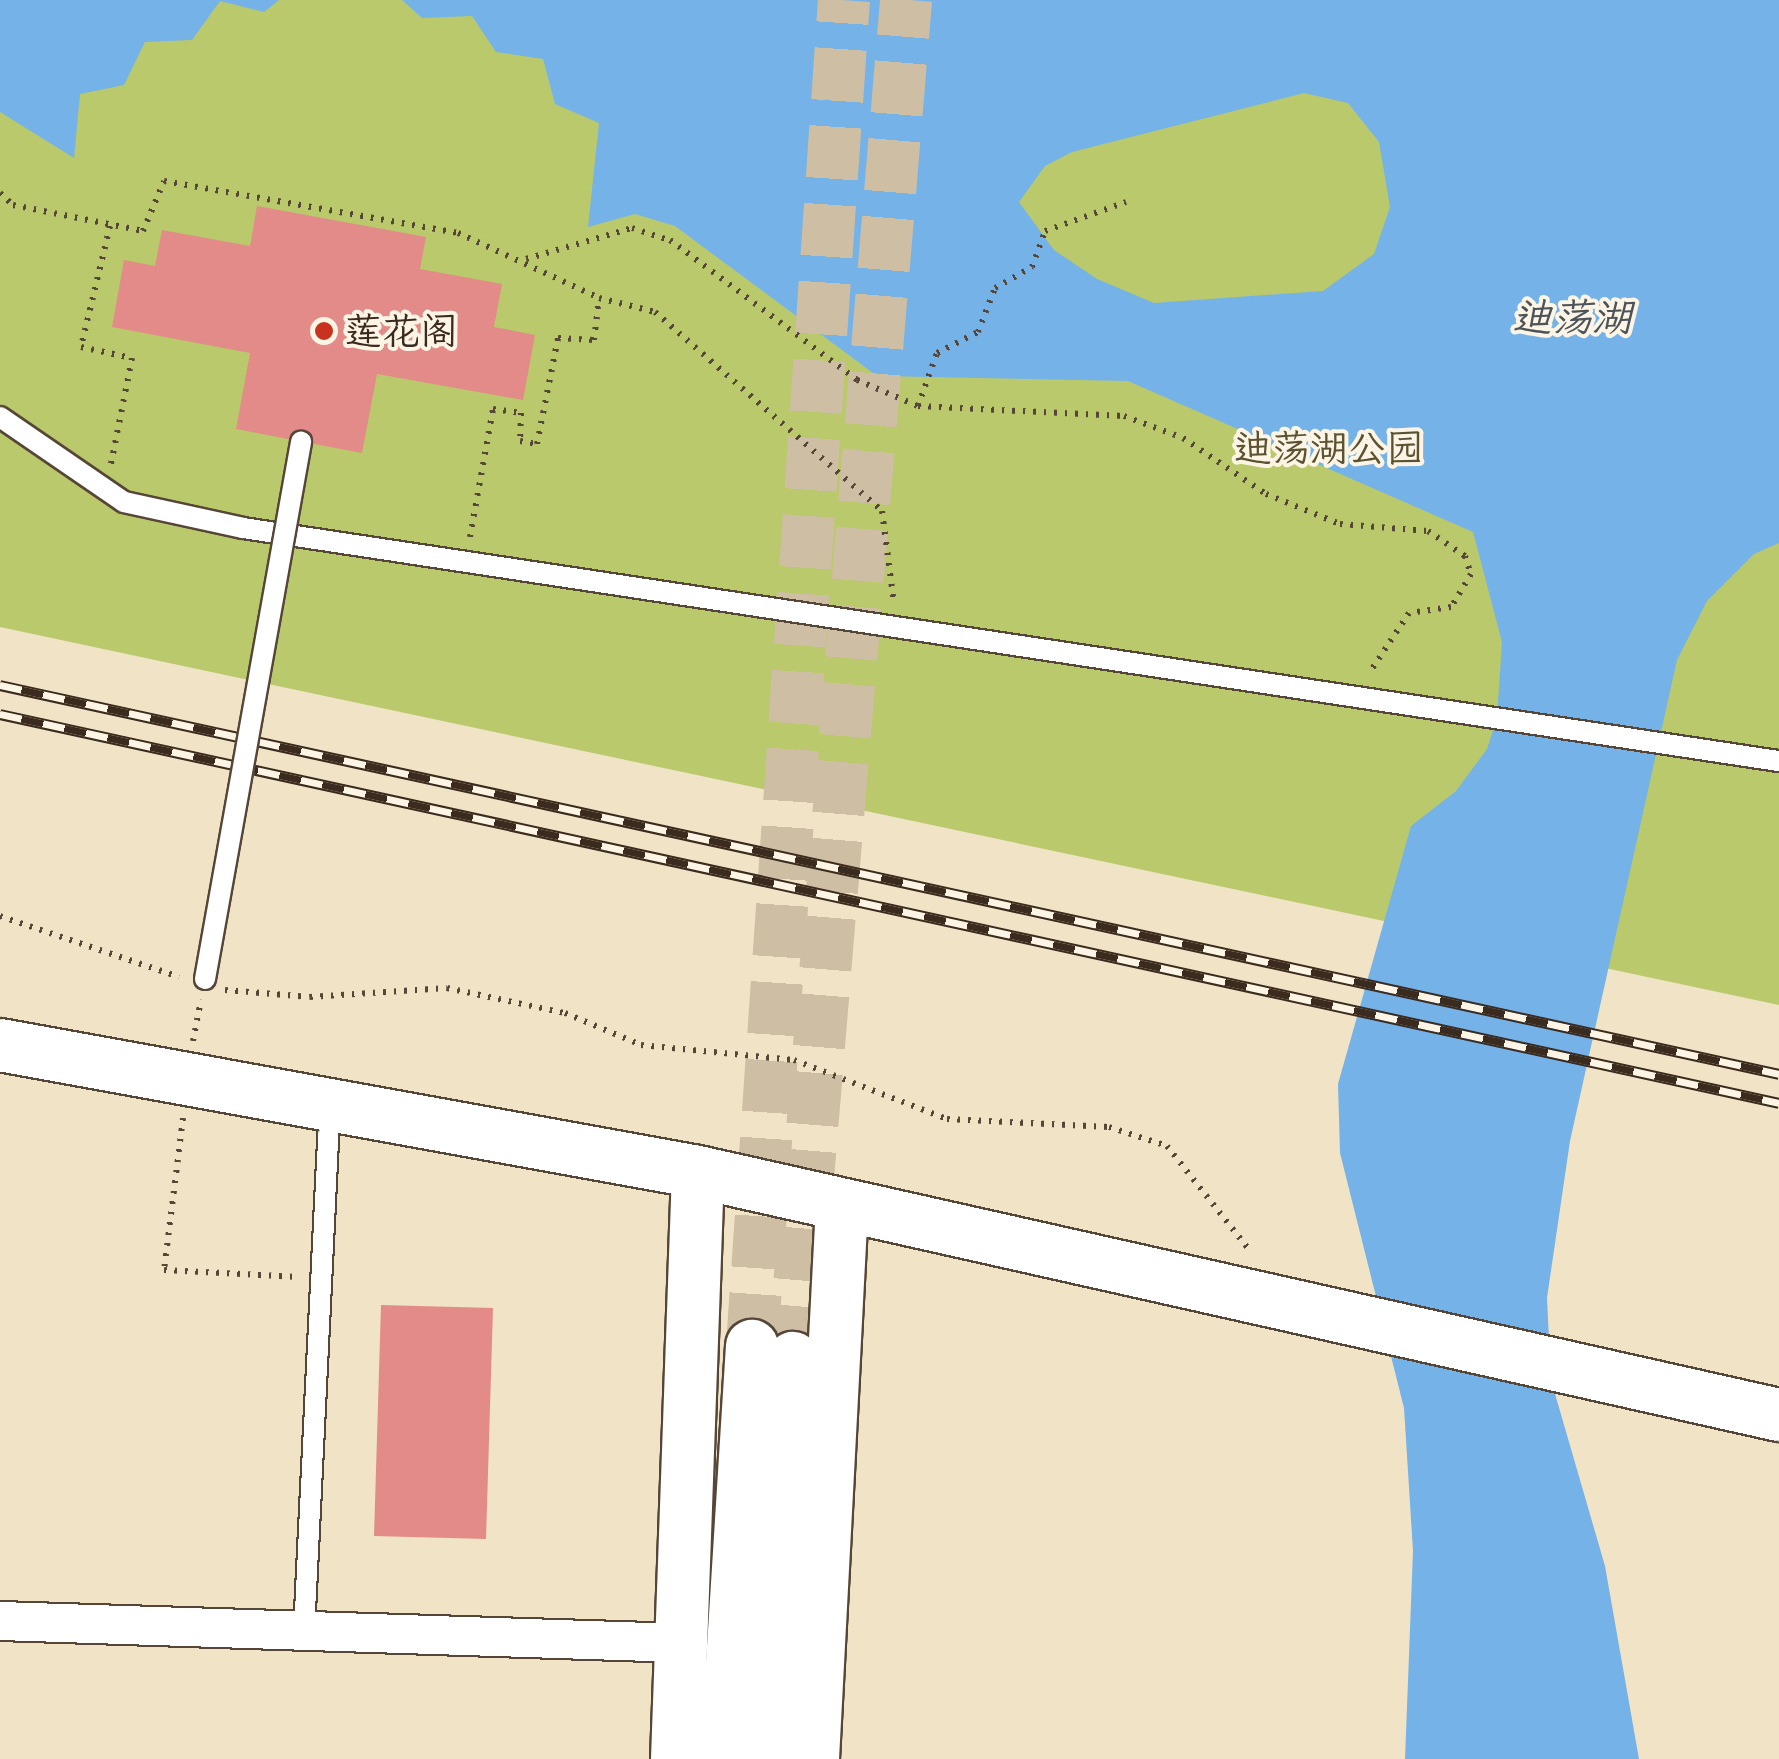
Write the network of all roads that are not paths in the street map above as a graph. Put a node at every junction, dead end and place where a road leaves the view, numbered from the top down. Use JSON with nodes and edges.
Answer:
{"nodes":[{"id":1,"x":0,"y":417,"type":"edge"},
{"id":2,"x":301,"y":442,"type":"dead end"},
{"id":3,"x":1779,"y":761,"type":"edge"},
{"id":4,"x":202,"y":982,"type":"road end"},
{"id":5,"x":0,"y":1044,"type":"edge"},
{"id":6,"x":0,"y":1080,"type":"edge"},
{"id":7,"x":328,"y":1134,"type":"junction"},
{"id":8,"x":697,"y":1186,"type":"junction"},
{"id":9,"x":842,"y":1220,"type":"junction"},
{"id":10,"x":1369,"y":1339,"type":"junction"},
{"id":11,"x":1584,"y":1386,"type":"junction"},
{"id":12,"x":1779,"y":1415,"type":"edge"},
{"id":13,"x":1779,"y":1442,"type":"edge"},
{"id":14,"x":0,"y":1621,"type":"edge"},
{"id":15,"x":304,"y":1632,"type":"junction"},
{"id":16,"x":681,"y":1643,"type":"junction"},
{"id":17,"x":678,"y":1759,"type":"edge"},
{"id":18,"x":726,"y":1759,"type":"edge"},
{"id":19,"x":767,"y":1759,"type":"edge"},
{"id":20,"x":813,"y":1759,"type":"edge"}],
"edges":[{"from":1,"to":3,"type":"lane"},
{"from":2,"to":4,"type":"lane","bridge":true},
{"from":5,"to":8,"type":"main road"},
{"from":6,"to":7,"type":"main road"},
{"from":7,"to":8,"type":"main road"},
{"from":7,"to":15,"type":"lane"},
{"from":8,"to":9,"type":"main road"},
{"from":8,"to":16,"type":"main road"},
{"from":9,"to":10,"type":"main road"},
{"from":9,"to":10,"type":"main road"},
{"from":9,"to":20,"type":"main road"},
{"from":10,"to":11,"type":"main road"},
{"from":11,"to":12,"type":"main road"},
{"from":11,"to":13,"type":"main road"},
{"from":14,"to":15,"type":"street"},
{"from":15,"to":16,"type":"street"},
{"from":16,"to":17,"type":"main road"},
{"from":18,"to":19,"type":"main road"}]}
